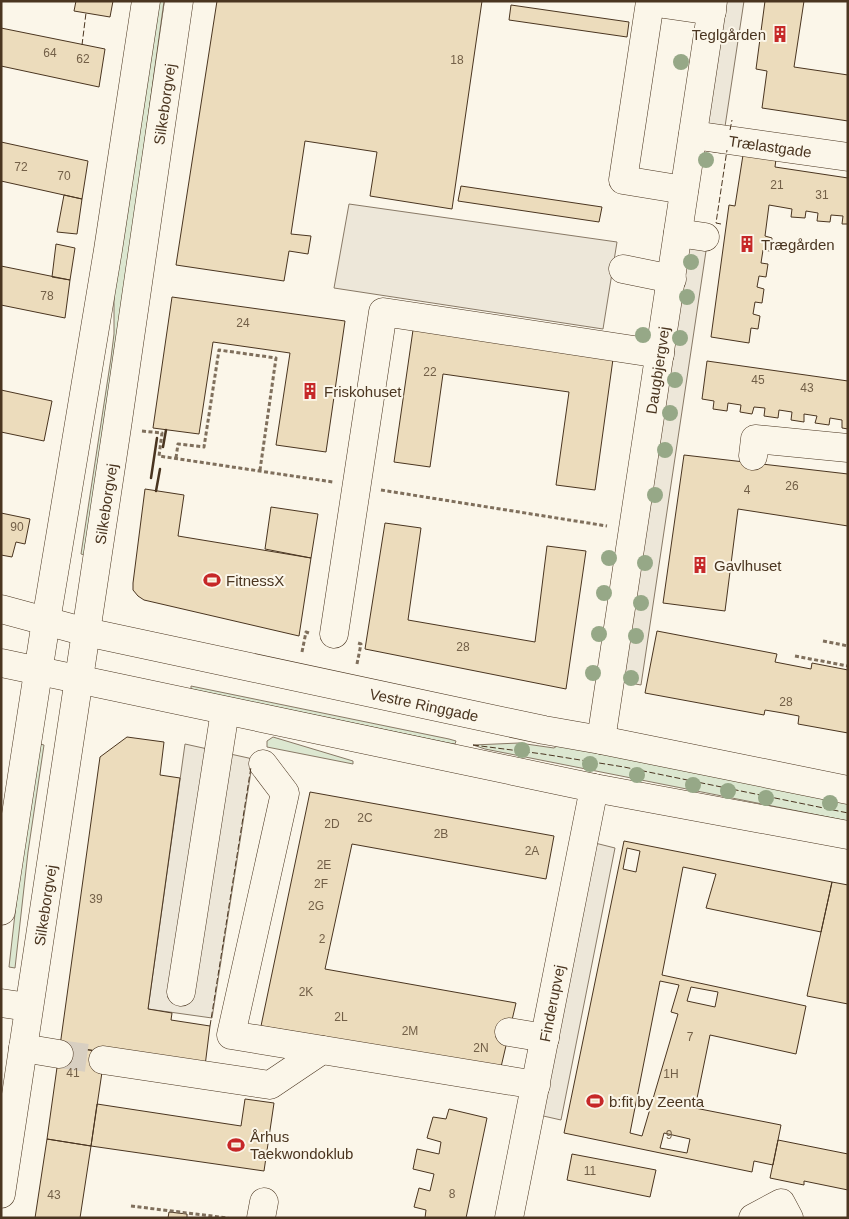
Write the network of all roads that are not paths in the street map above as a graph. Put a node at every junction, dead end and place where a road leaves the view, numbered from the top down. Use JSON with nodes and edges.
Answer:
{"nodes":[{"id":1,"x":146,"y":1,"type":"edge"},
{"id":2,"x":179,"y":1,"type":"edge"},
{"id":3,"x":713,"y":6,"type":"edge"},
{"id":4,"x":693,"y":135,"type":"junction"},
{"id":5,"x":848,"y":157,"type":"edge"},
{"id":6,"x":684,"y":190,"type":"junction"},
{"id":7,"x":678,"y":233,"type":"junction"},
{"id":8,"x":705,"y":237,"type":"dead end"},
{"id":9,"x":623,"y":269,"type":"dead end"},
{"id":10,"x":672,"y":279,"type":"junction"},
{"id":11,"x":660,"y":354,"type":"junction"},
{"id":12,"x":848,"y":448,"type":"edge"},
{"id":13,"x":753,"y":456,"type":"dead end"},
{"id":14,"x":1,"y":609,"type":"edge"},
{"id":15,"x":46,"y":621,"type":"junction"},
{"id":16,"x":86,"y":632,"type":"junction"},
{"id":17,"x":334,"y":634,"type":"road end"},
{"id":18,"x":1,"y":663,"type":"edge"},
{"id":19,"x":38,"y":672,"type":"junction"},
{"id":20,"x":78,"y":681,"type":"junction"},
{"id":21,"x":225,"y":711,"type":"junction"},
{"id":22,"x":601,"y":740,"type":"junction"},
{"id":23,"x":263,"y":764,"type":"dead end"},
{"id":24,"x":594,"y":788,"type":"junction"},
{"id":25,"x":848,"y":790,"type":"edge"},
{"id":26,"x":848,"y":835,"type":"edge"},
{"id":27,"x":1,"y":912,"type":"edge"},
{"id":28,"x":181,"y":992,"type":"dead end"},
{"id":29,"x":1,"y":1002,"type":"edge"},
{"id":30,"x":28,"y":1007,"type":"junction"},
{"id":31,"x":509,"y":1032,"type":"dead end"},
{"id":32,"x":545,"y":1038,"type":"junction"},
{"id":33,"x":23,"y":1048,"type":"junction"},
{"id":34,"x":322,"y":1050,"type":"junction"},
{"id":35,"x":59,"y":1054,"type":"tunnel mouth"},
{"id":36,"x":104,"y":1060,"type":"tunnel mouth"},
{"id":37,"x":536,"y":1085,"type":"junction"},
{"id":38,"x":1,"y":1194,"type":"edge"},
{"id":39,"x":509,"y":1218,"type":"edge"},
{"id":40,"x":753,"y":1218,"type":"edge"},
{"id":41,"x":789,"y":1218,"type":"edge"}],
"edges":[{"from":1,"to":15,"type":"street"},
{"from":2,"to":16,"type":"street","name":"Silkeborgvej"},
{"from":3,"to":4,"type":"street","name":"Daugbjergvej"},
{"from":3,"to":6,"type":"street"},
{"from":4,"to":5,"type":"street","name":"Trælastgade"},
{"from":4,"to":6,"type":"street","name":"Daugbjergvej"},
{"from":6,"to":7,"type":"street","name":"Daugbjergvej"},
{"from":7,"to":8,"type":"street"},
{"from":7,"to":10,"type":"street","name":"Daugbjergvej"},
{"from":9,"to":10,"type":"street"},
{"from":10,"to":11,"type":"street","name":"Daugbjergvej"},
{"from":11,"to":17,"type":"street"},
{"from":11,"to":22,"type":"street","name":"Daugbjergvej"},
{"from":12,"to":13,"type":"street"},
{"from":14,"to":15,"type":"street","name":"Vestre Ringgade"},
{"from":15,"to":16,"type":"street","name":"Vestre Ringgade"},
{"from":15,"to":19,"type":"street"},
{"from":16,"to":20,"type":"street","name":"Silkeborgvej"},
{"from":16,"to":22,"type":"street","name":"Vestre Ringgade"},
{"from":18,"to":19,"type":"street"},
{"from":19,"to":20,"type":"street"},
{"from":19,"to":27,"type":"street"},
{"from":20,"to":21,"type":"street"},
{"from":20,"to":30,"type":"street","name":"Silkeborgvej"},
{"from":21,"to":24,"type":"street"},
{"from":21,"to":28,"type":"street"},
{"from":22,"to":25,"type":"street","name":"Vestre Ringgade"},
{"from":23,"to":34,"type":"street"},
{"from":24,"to":26,"type":"street"},
{"from":24,"to":32,"type":"street","name":"Finderupvej"},
{"from":29,"to":30,"type":"street"},
{"from":30,"to":33,"type":"street","name":"Silkeborgvej"},
{"from":31,"to":32,"type":"street"},
{"from":32,"to":37,"type":"street","name":"Finderupvej"},
{"from":33,"to":35,"type":"street"},
{"from":33,"to":38,"type":"street","name":"Silkeborgvej"},
{"from":34,"to":36,"type":"street"},
{"from":34,"to":37,"type":"street"},
{"from":37,"to":39,"type":"street","name":"Finderupvej"},
{"from":40,"to":41,"type":"street"}]}
